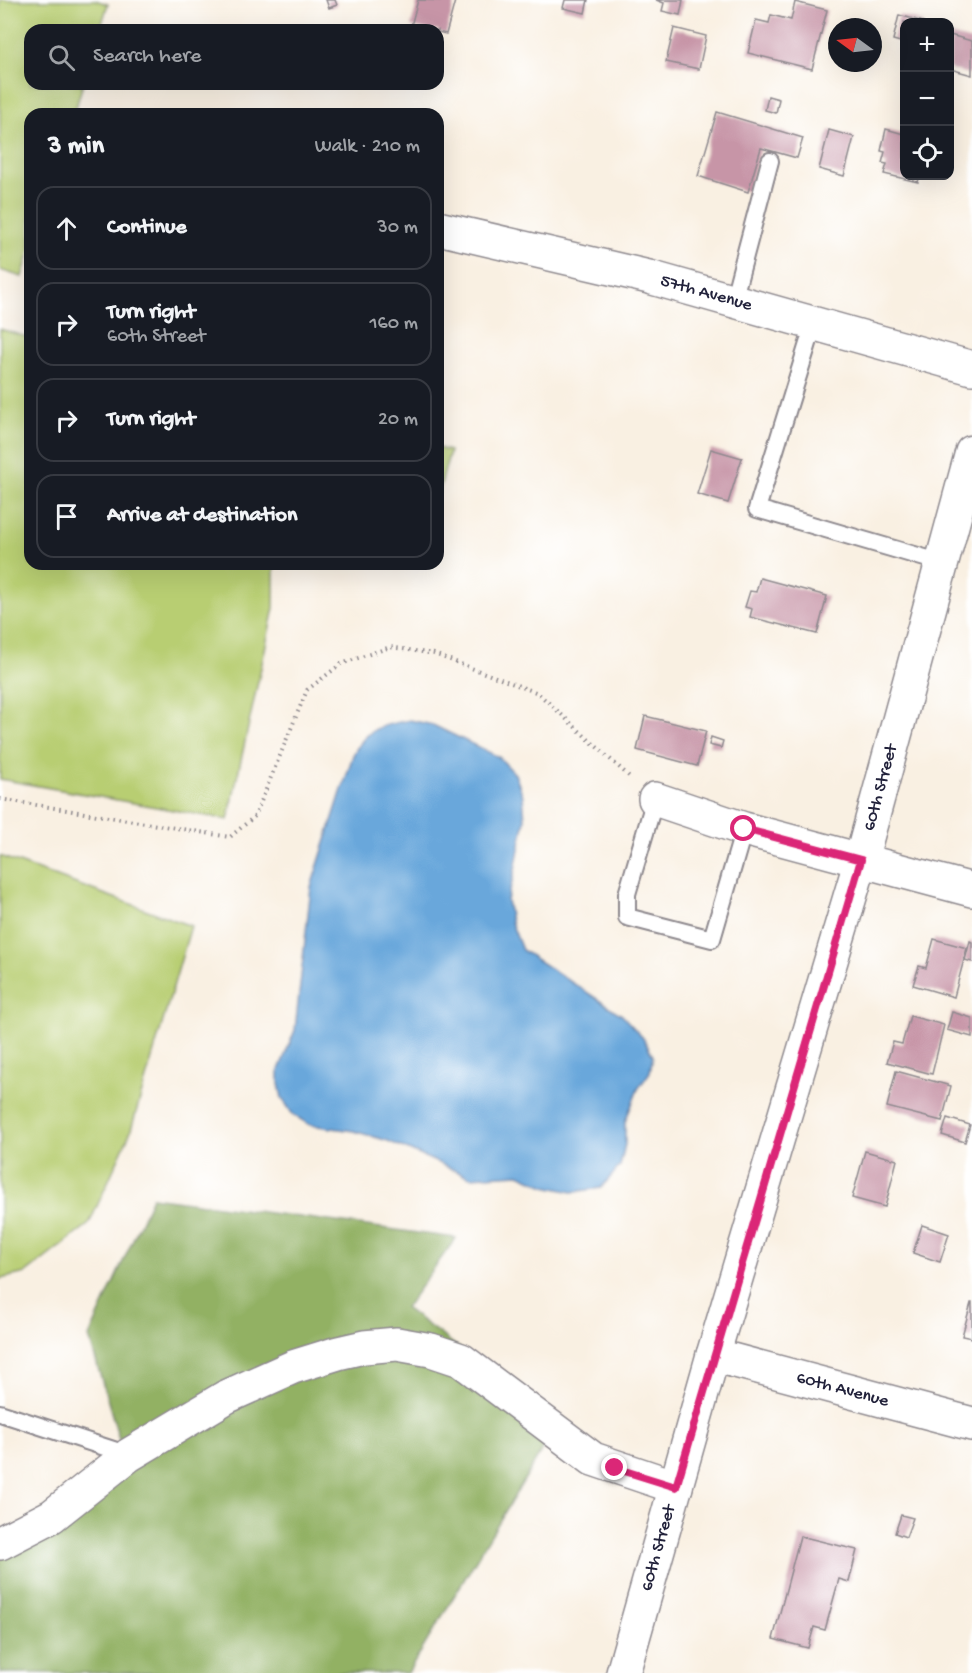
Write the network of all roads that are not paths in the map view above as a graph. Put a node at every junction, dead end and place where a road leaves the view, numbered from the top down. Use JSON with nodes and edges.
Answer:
{"nodes":[{"id":1,"x":770,"y":161,"type":"dead end"},
{"id":2,"x":444,"y":229,"type":"edge"},
{"id":3,"x":733,"y":301,"type":"junction"},
{"id":4,"x":814,"y":324,"type":"junction"},
{"id":5,"x":972,"y":368,"type":"edge"},
{"id":6,"x":972,"y":452,"type":"edge"},
{"id":7,"x":942,"y":563,"type":"junction"},
{"id":8,"x":655,"y":800,"type":"joint"},
{"id":9,"x":744,"y":829,"type":"junction"},
{"id":10,"x":861,"y":860,"type":"junction"},
{"id":11,"x":972,"y":890,"type":"edge"},
{"id":12,"x":713,"y":1355,"type":"junction"},
{"id":13,"x":0,"y":1413,"type":"edge"},
{"id":14,"x":972,"y":1424,"type":"edge"},
{"id":15,"x":129,"y":1455,"type":"junction"},
{"id":16,"x":676,"y":1487,"type":"junction"},
{"id":17,"x":0,"y":1543,"type":"edge"},
{"id":18,"x":622,"y":1673,"type":"edge"}],
"edges":[{"from":1,"to":3,"type":"lane"},
{"from":2,"to":3,"type":"street","name":"57th Avenue"},
{"from":3,"to":4,"type":"street","name":"57th Avenue"},
{"from":4,"to":5,"type":"street","name":"57th Avenue"},
{"from":4,"to":7,"type":"lane"},
{"from":6,"to":7,"type":"street","name":"60th Street"},
{"from":7,"to":10,"type":"street","name":"60th Street"},
{"from":8,"to":9,"type":"street"},
{"from":8,"to":9,"type":"lane"},
{"from":9,"to":10,"type":"street"},
{"from":10,"to":11,"type":"street"},
{"from":10,"to":12,"type":"street","name":"60th Street"},
{"from":12,"to":14,"type":"street","name":"60th Avenue"},
{"from":12,"to":16,"type":"street","name":"60th Street"},
{"from":13,"to":15,"type":"lane"},
{"from":15,"to":16,"type":"street"},
{"from":15,"to":17,"type":"street"},
{"from":16,"to":18,"type":"street","name":"60th Street"}]}
